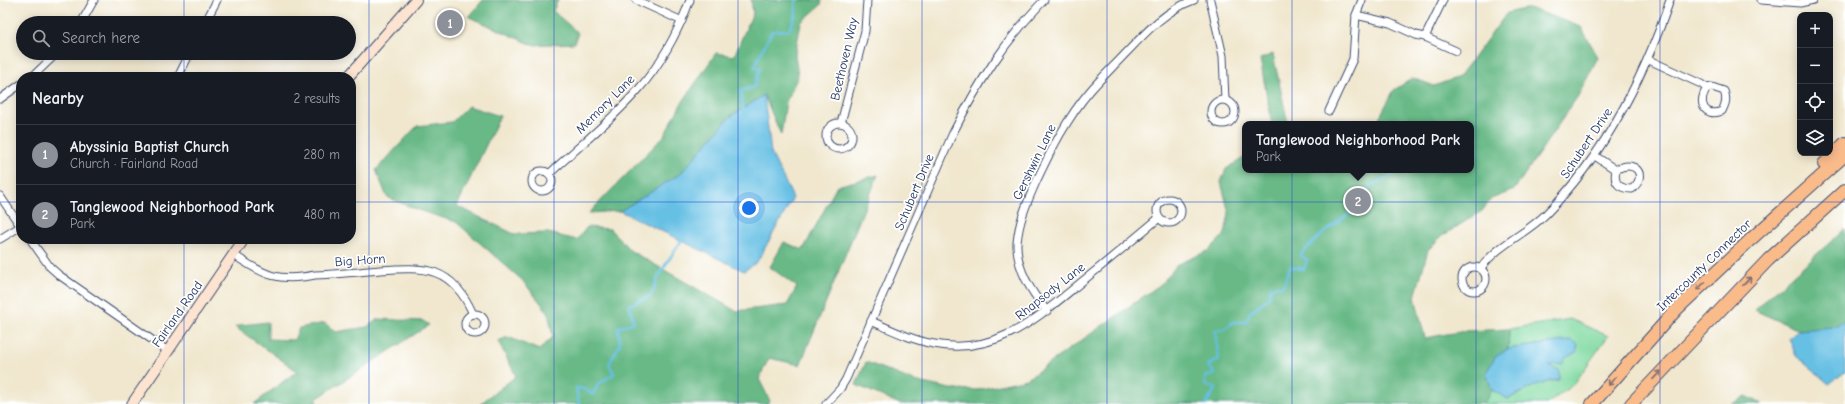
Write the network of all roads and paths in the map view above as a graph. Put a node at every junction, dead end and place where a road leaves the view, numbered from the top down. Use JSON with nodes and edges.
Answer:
{"nodes":[{"id":1,"x":94,"y":0,"type":"edge"},
{"id":2,"x":217,"y":0,"type":"edge"},
{"id":3,"x":416,"y":0,"type":"edge"},
{"id":4,"x":636,"y":0,"type":"edge"},
{"id":5,"x":690,"y":0,"type":"edge"},
{"id":6,"x":867,"y":0,"type":"edge"},
{"id":7,"x":1044,"y":0,"type":"edge"},
{"id":8,"x":1194,"y":0,"type":"edge"},
{"id":9,"x":1210,"y":0,"type":"edge"},
{"id":10,"x":1362,"y":0,"type":"edge"},
{"id":11,"x":1443,"y":0,"type":"edge"},
{"id":12,"x":1670,"y":0,"type":"edge"},
{"id":13,"x":1761,"y":0,"type":"edge"},
{"id":14,"x":1812,"y":0,"type":"edge"},
{"id":15,"x":1356,"y":15,"type":"junction"},
{"id":16,"x":85,"y":16,"type":"edge"},
{"id":17,"x":209,"y":16,"type":"edge"},
{"id":18,"x":682,"y":21,"type":"junction"},
{"id":19,"x":1425,"y":37,"type":"junction"},
{"id":20,"x":1456,"y":51,"type":"dead end"},
{"id":21,"x":50,"y":60,"type":"edge"},
{"id":22,"x":186,"y":60,"type":"edge"},
{"id":23,"x":1648,"y":60,"type":"junction"},
{"id":24,"x":37,"y":72,"type":"edge"},
{"id":25,"x":180,"y":72,"type":"edge"},
{"id":26,"x":352,"y":72,"type":"edge"},
{"id":27,"x":16,"y":88,"type":"edge"},
{"id":28,"x":1707,"y":88,"type":"dead end"},
{"id":29,"x":0,"y":99,"type":"edge"},
{"id":30,"x":1225,"y":100,"type":"dead end"},
{"id":31,"x":1329,"y":111,"type":"dead end"},
{"id":32,"x":841,"y":123,"type":"dead end"},
{"id":33,"x":1845,"y":143,"type":"edge"},
{"id":34,"x":1845,"y":155,"type":"edge"},
{"id":35,"x":1595,"y":156,"type":"junction"},
{"id":36,"x":1616,"y":170,"type":"dead end"},
{"id":37,"x":549,"y":174,"type":"dead end"},
{"id":38,"x":1844,"y":191,"type":"edge"},
{"id":39,"x":0,"y":196,"type":"edge"},
{"id":40,"x":1159,"y":218,"type":"dead end"},
{"id":41,"x":16,"y":219,"type":"edge"},
{"id":42,"x":16,"y":229,"type":"edge"},
{"id":43,"x":0,"y":239,"type":"edge"},
{"id":44,"x":1750,"y":240,"type":"junction"},
{"id":45,"x":34,"y":244,"type":"edge"},
{"id":46,"x":241,"y":244,"type":"edge"},
{"id":47,"x":234,"y":255,"type":"junction"},
{"id":48,"x":1481,"y":268,"type":"dead end"},
{"id":49,"x":1046,"y":311,"type":"junction"},
{"id":50,"x":473,"y":314,"type":"dead end"},
{"id":51,"x":872,"y":321,"type":"junction"},
{"id":52,"x":168,"y":351,"type":"junction"},
{"id":53,"x":132,"y":404,"type":"edge"},
{"id":54,"x":826,"y":404,"type":"edge"},
{"id":55,"x":1592,"y":404,"type":"edge"},
{"id":56,"x":1631,"y":404,"type":"edge"}],
"edges":[{"from":1,"to":16,"type":"street"},
{"from":2,"to":17,"type":"street"},
{"from":3,"to":26,"type":"main road"},
{"from":4,"to":18,"type":"street"},
{"from":5,"to":18,"type":"street","name":"Memory Lane"},
{"from":6,"to":32,"type":"street","name":"Beethoven Way"},
{"from":7,"to":51,"type":"street","name":"Schubert Drive"},
{"from":8,"to":49,"type":"street","name":"Gershwin Lane"},
{"from":9,"to":30,"type":"street"},
{"from":10,"to":15,"type":"street"},
{"from":11,"to":19,"type":"street"},
{"from":12,"to":23,"type":"street","name":"Schubert Drive"},
{"from":13,"to":14,"type":"street"},
{"from":15,"to":19,"type":"street"},
{"from":15,"to":31,"type":"street"},
{"from":18,"to":37,"type":"street","name":"Memory Lane"},
{"from":19,"to":20,"type":"street"},
{"from":21,"to":24,"type":"street"},
{"from":22,"to":25,"type":"street"},
{"from":23,"to":28,"type":"street"},
{"from":23,"to":35,"type":"street","name":"Schubert Drive"},
{"from":27,"to":29,"type":"street"},
{"from":33,"to":44,"type":"highway"},
{"from":34,"to":44,"type":"highway","name":"Intercounty Connector"},
{"from":35,"to":36,"type":"street"},
{"from":35,"to":48,"type":"street","name":"Schubert Drive"},
{"from":56,"to":38,"type":"highway","one_way":true},
{"from":39,"to":41,"type":"street"},
{"from":40,"to":49,"type":"street","name":"Rhapsody Lane"},
{"from":42,"to":43,"type":"street"},
{"from":44,"to":55,"type":"highway","name":"Intercounty Connector","one_way":true},
{"from":45,"to":52,"type":"street"},
{"from":46,"to":47,"type":"main road","name":"Fairland Road"},
{"from":47,"to":50,"type":"street","name":"Big Horn"},
{"from":47,"to":52,"type":"main road","name":"Fairland Road"},
{"from":49,"to":51,"type":"street","name":"Rhapsody Lane"},
{"from":51,"to":54,"type":"street","name":"Schubert Drive"},
{"from":52,"to":53,"type":"main road","name":"Fairland Road"}]}
